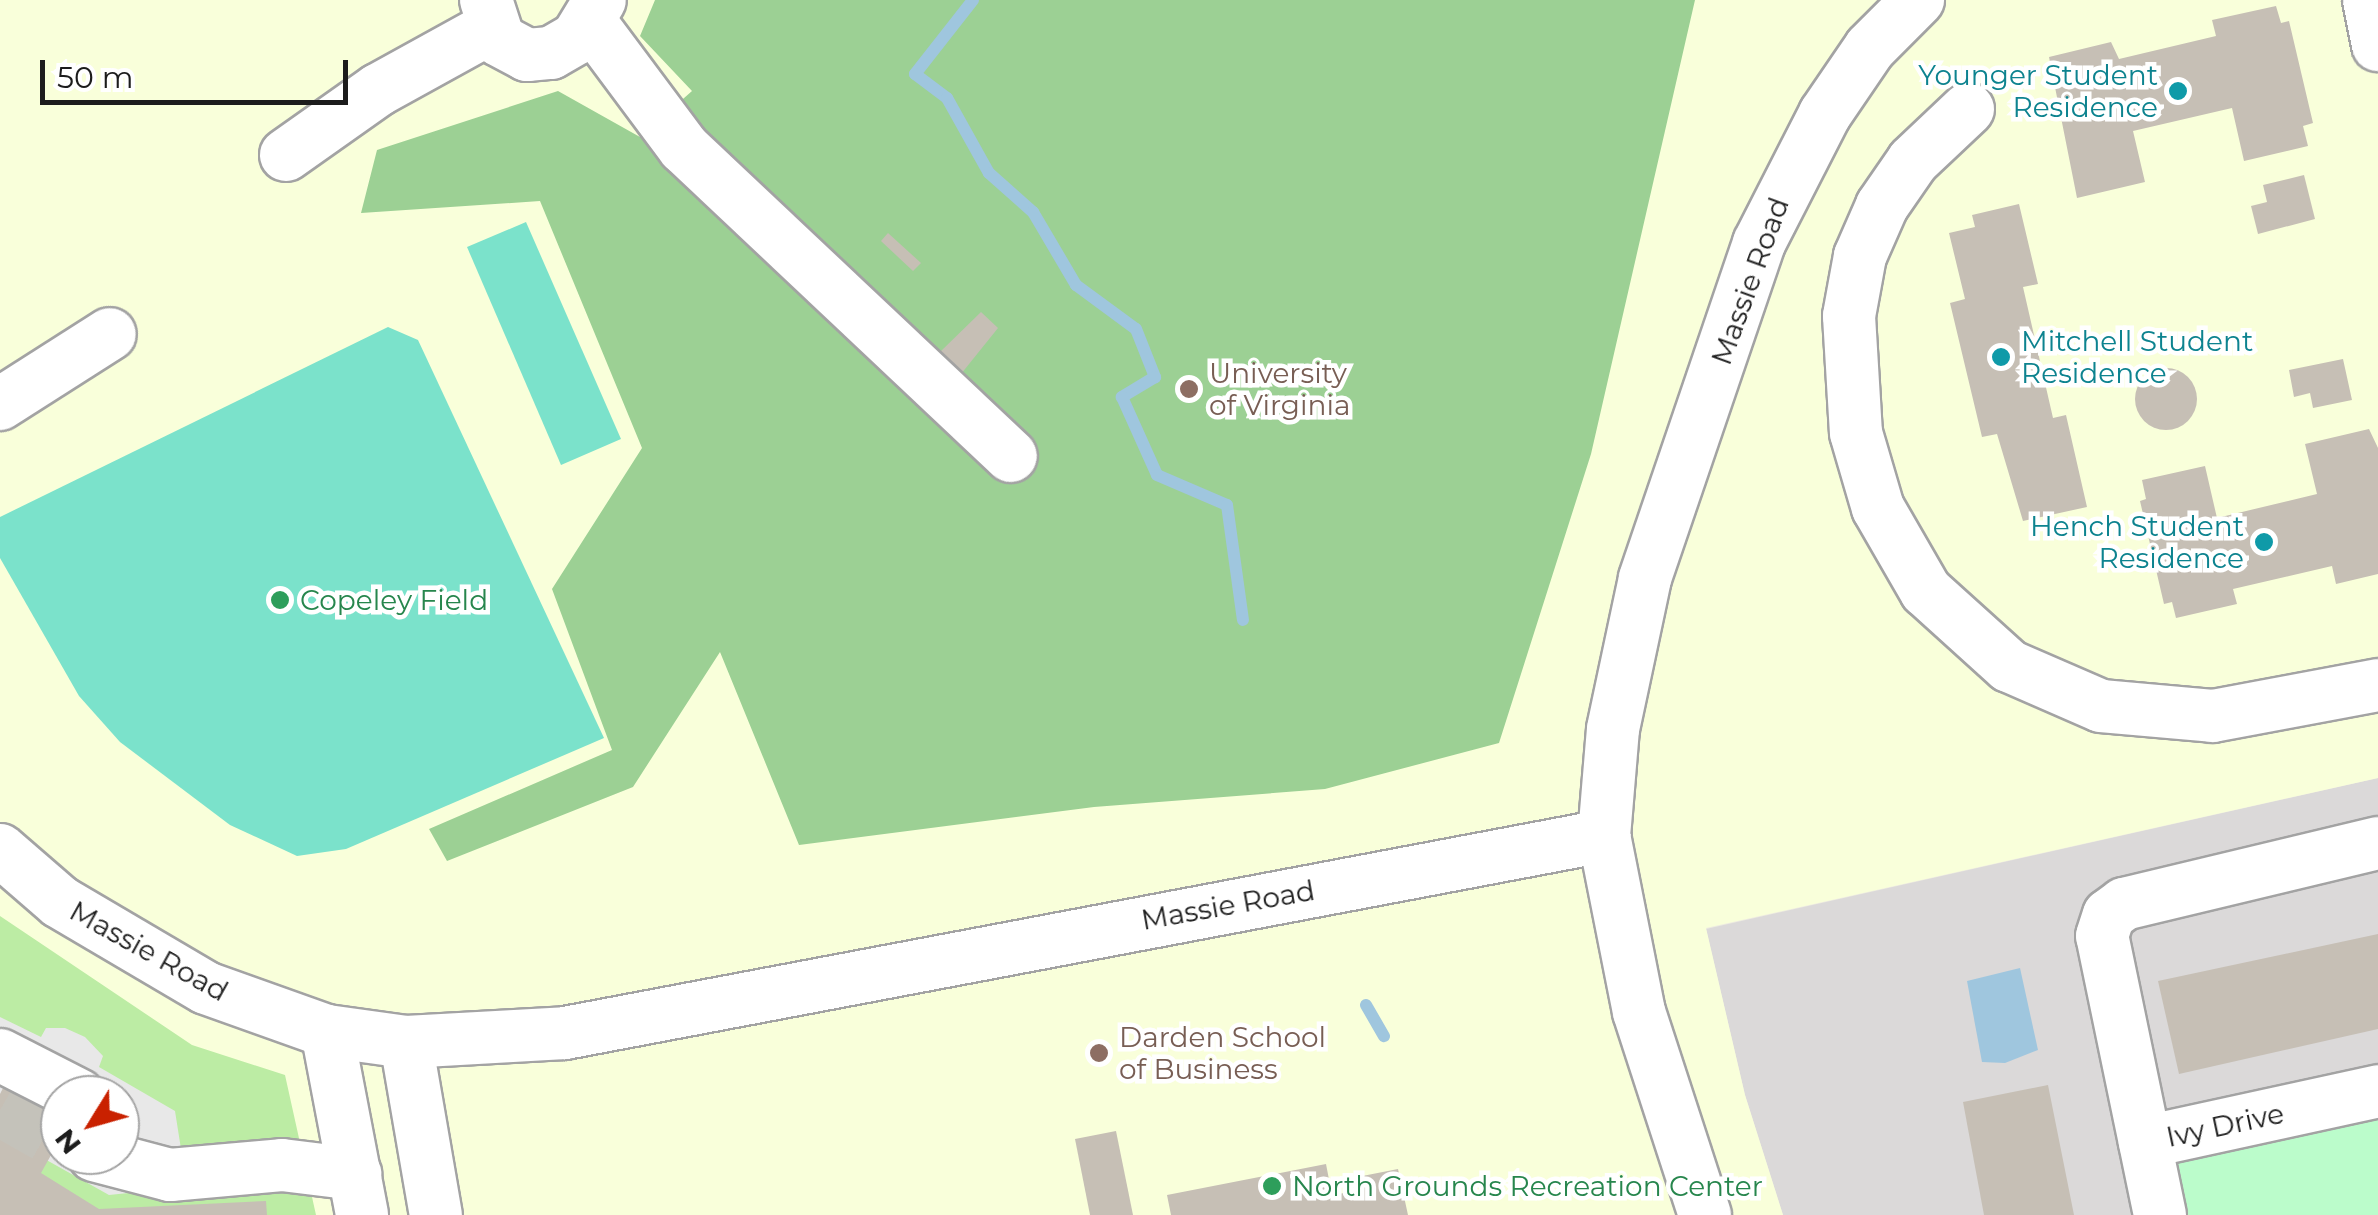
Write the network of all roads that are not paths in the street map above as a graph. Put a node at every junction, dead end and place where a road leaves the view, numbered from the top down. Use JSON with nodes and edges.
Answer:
{"nodes":[{"id":1,"x":1918,"y":0,"type":"edge"},
{"id":2,"x":2369,"y":0,"type":"edge"},
{"id":3,"x":595,"y":11,"type":"edge"},
{"id":4,"x":489,"y":14,"type":"edge"},
{"id":5,"x":2378,"y":46,"type":"edge"},
{"id":6,"x":1968,"y":109,"type":"dead end"},
{"id":7,"x":286,"y":155,"type":"dead end"},
{"id":8,"x":110,"y":334,"type":"dead end"},
{"id":9,"x":0,"y":404,"type":"edge"},
{"id":10,"x":1011,"y":456,"type":"dead end"},
{"id":11,"x":2378,"y":685,"type":"edge"},
{"id":12,"x":1604,"y":836,"type":"junction"},
{"id":13,"x":2378,"y":844,"type":"edge"},
{"id":14,"x":0,"y":850,"type":"edge"},
{"id":15,"x":327,"y":1031,"type":"junction"},
{"id":16,"x":406,"y":1042,"type":"junction"},
{"id":17,"x":0,"y":1055,"type":"edge"},
{"id":18,"x":40,"y":1076,"type":"edge"},
{"id":19,"x":2378,"y":1091,"type":"edge"},
{"id":20,"x":2145,"y":1142,"type":"junction"},
{"id":21,"x":140,"y":1165,"type":"edge"},
{"id":22,"x":358,"y":1194,"type":"edge"},
{"id":23,"x":436,"y":1215,"type":"edge"},
{"id":24,"x":1705,"y":1215,"type":"edge"},
{"id":25,"x":2160,"y":1215,"type":"edge"}],
"edges":[{"from":1,"to":12,"type":"street","name":"Massie Road"},
{"from":2,"to":5,"type":"street"},
{"from":3,"to":4,"type":"street"},
{"from":3,"to":10,"type":"street"},
{"from":4,"to":7,"type":"street"},
{"from":6,"to":11,"type":"street"},
{"from":8,"to":9,"type":"street"},
{"from":12,"to":16,"type":"street","name":"Massie Road"},
{"from":12,"to":24,"type":"street"},
{"from":13,"to":20,"type":"street"},
{"from":14,"to":15,"type":"street","name":"Massie Road"},
{"from":15,"to":16,"type":"street","name":"Massie Road"},
{"from":15,"to":22,"type":"street"},
{"from":16,"to":23,"type":"street"},
{"from":17,"to":18,"type":"street"},
{"from":19,"to":20,"type":"street","name":"Ivy Drive"},
{"from":20,"to":25,"type":"street","name":"Ivy Drive"},
{"from":21,"to":22,"type":"street"}]}
